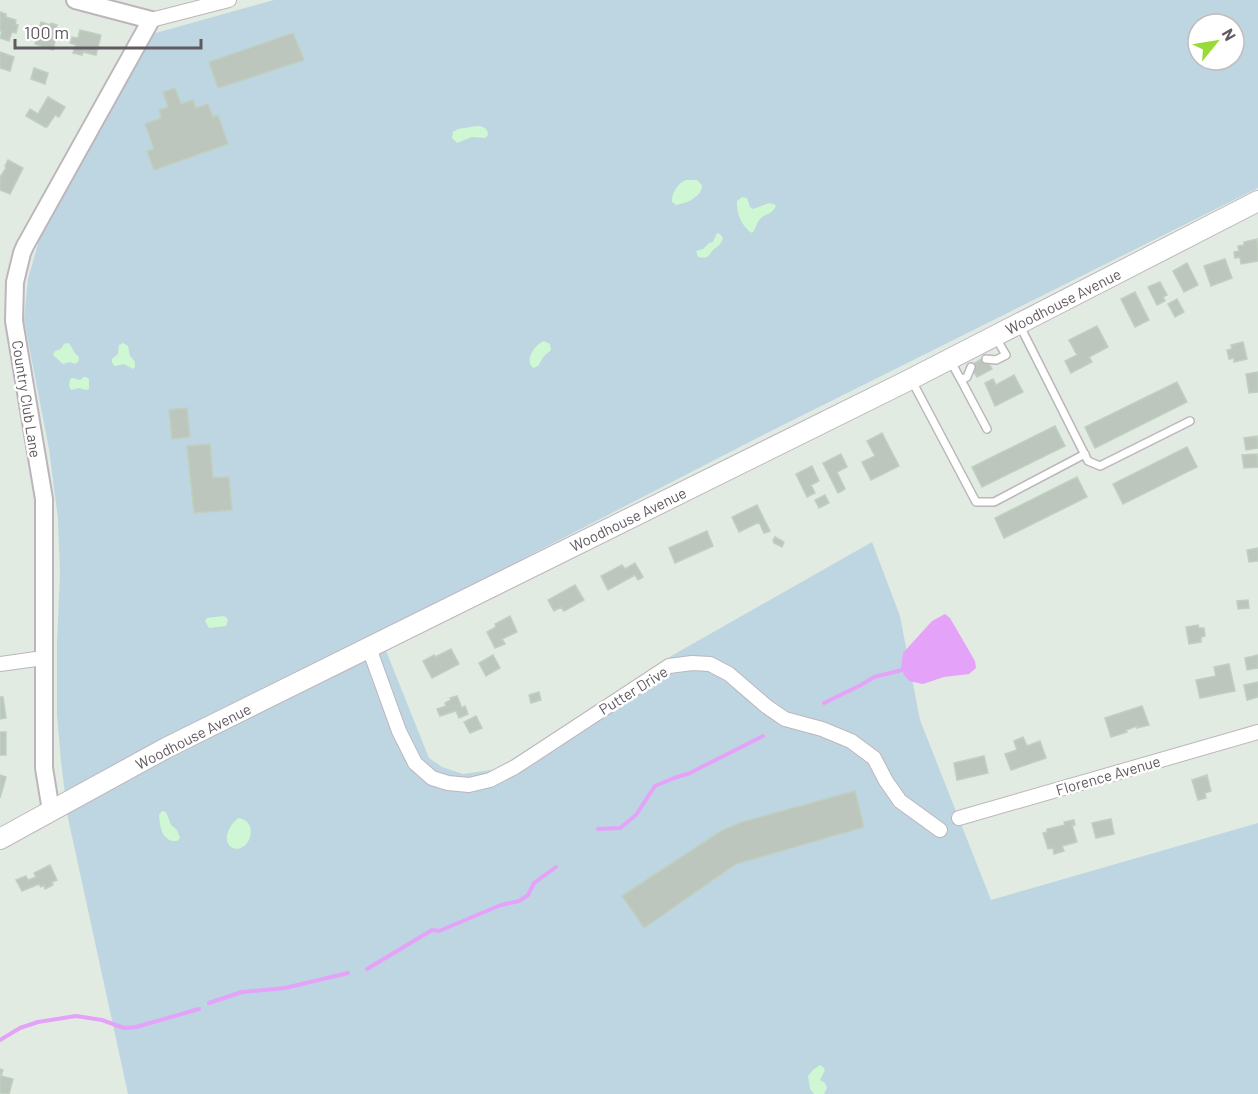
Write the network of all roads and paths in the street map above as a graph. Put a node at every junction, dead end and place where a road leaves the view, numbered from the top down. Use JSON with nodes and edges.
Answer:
{"nodes":[{"id":1,"x":75,"y":0,"type":"edge"},
{"id":2,"x":229,"y":0,"type":"edge"},
{"id":3,"x":151,"y":20,"type":"junction"},
{"id":4,"x":1258,"y":201,"type":"edge"},
{"id":5,"x":1019,"y":324,"type":"junction"},
{"id":6,"x":995,"y":336,"type":"junction"},
{"id":7,"x":949,"y":359,"type":"junction"},
{"id":8,"x":986,"y":359,"type":"dead end"},
{"id":9,"x":996,"y":360,"type":"junction"},
{"id":10,"x":971,"y":367,"type":"dead end"},
{"id":11,"x":991,"y":368,"type":"dead end"},
{"id":12,"x":976,"y":376,"type":"dead end"},
{"id":13,"x":911,"y":379,"type":"junction"},
{"id":14,"x":964,"y":379,"type":"junction"},
{"id":15,"x":1190,"y":421,"type":"dead end"},
{"id":16,"x":987,"y":429,"type":"dead end"},
{"id":17,"x":1085,"y":454,"type":"junction"},
{"id":18,"x":369,"y":648,"type":"junction"},
{"id":19,"x":43,"y":658,"type":"junction"},
{"id":20,"x":0,"y":664,"type":"edge"},
{"id":21,"x":1258,"y":732,"type":"edge"},
{"id":22,"x":51,"y":811,"type":"junction"},
{"id":23,"x":959,"y":818,"type":"dead end"},
{"id":24,"x":939,"y":830,"type":"dead end"},
{"id":25,"x":0,"y":839,"type":"edge"}],
"edges":[{"from":1,"to":3,"type":"street"},
{"from":2,"to":3,"type":"street"},
{"from":3,"to":19,"type":"street","name":"Country Club Lane"},
{"from":4,"to":5,"type":"main road","name":"Woodhouse Avenue"},
{"from":5,"to":6,"type":"main road","name":"Woodhouse Avenue"},
{"from":5,"to":17,"type":"lane"},
{"from":6,"to":7,"type":"main road","name":"Woodhouse Avenue"},
{"from":6,"to":9,"type":"lane"},
{"from":7,"to":13,"type":"main road","name":"Woodhouse Avenue"},
{"from":7,"to":14,"type":"lane"},
{"from":8,"to":9,"type":"lane"},
{"from":9,"to":11,"type":"lane"},
{"from":10,"to":14,"type":"lane"},
{"from":12,"to":14,"type":"lane"},
{"from":13,"to":17,"type":"lane"},
{"from":13,"to":18,"type":"main road","name":"Woodhouse Avenue"},
{"from":14,"to":16,"type":"lane"},
{"from":15,"to":17,"type":"lane"},
{"from":18,"to":22,"type":"main road","name":"Woodhouse Avenue"},
{"from":18,"to":24,"type":"street","name":"Putter Drive"},
{"from":19,"to":20,"type":"street"},
{"from":19,"to":22,"type":"street","name":"Country Club Lane"},
{"from":21,"to":23,"type":"street","name":"Florence Avenue"},
{"from":22,"to":25,"type":"main road","name":"Woodhouse Avenue"}]}
